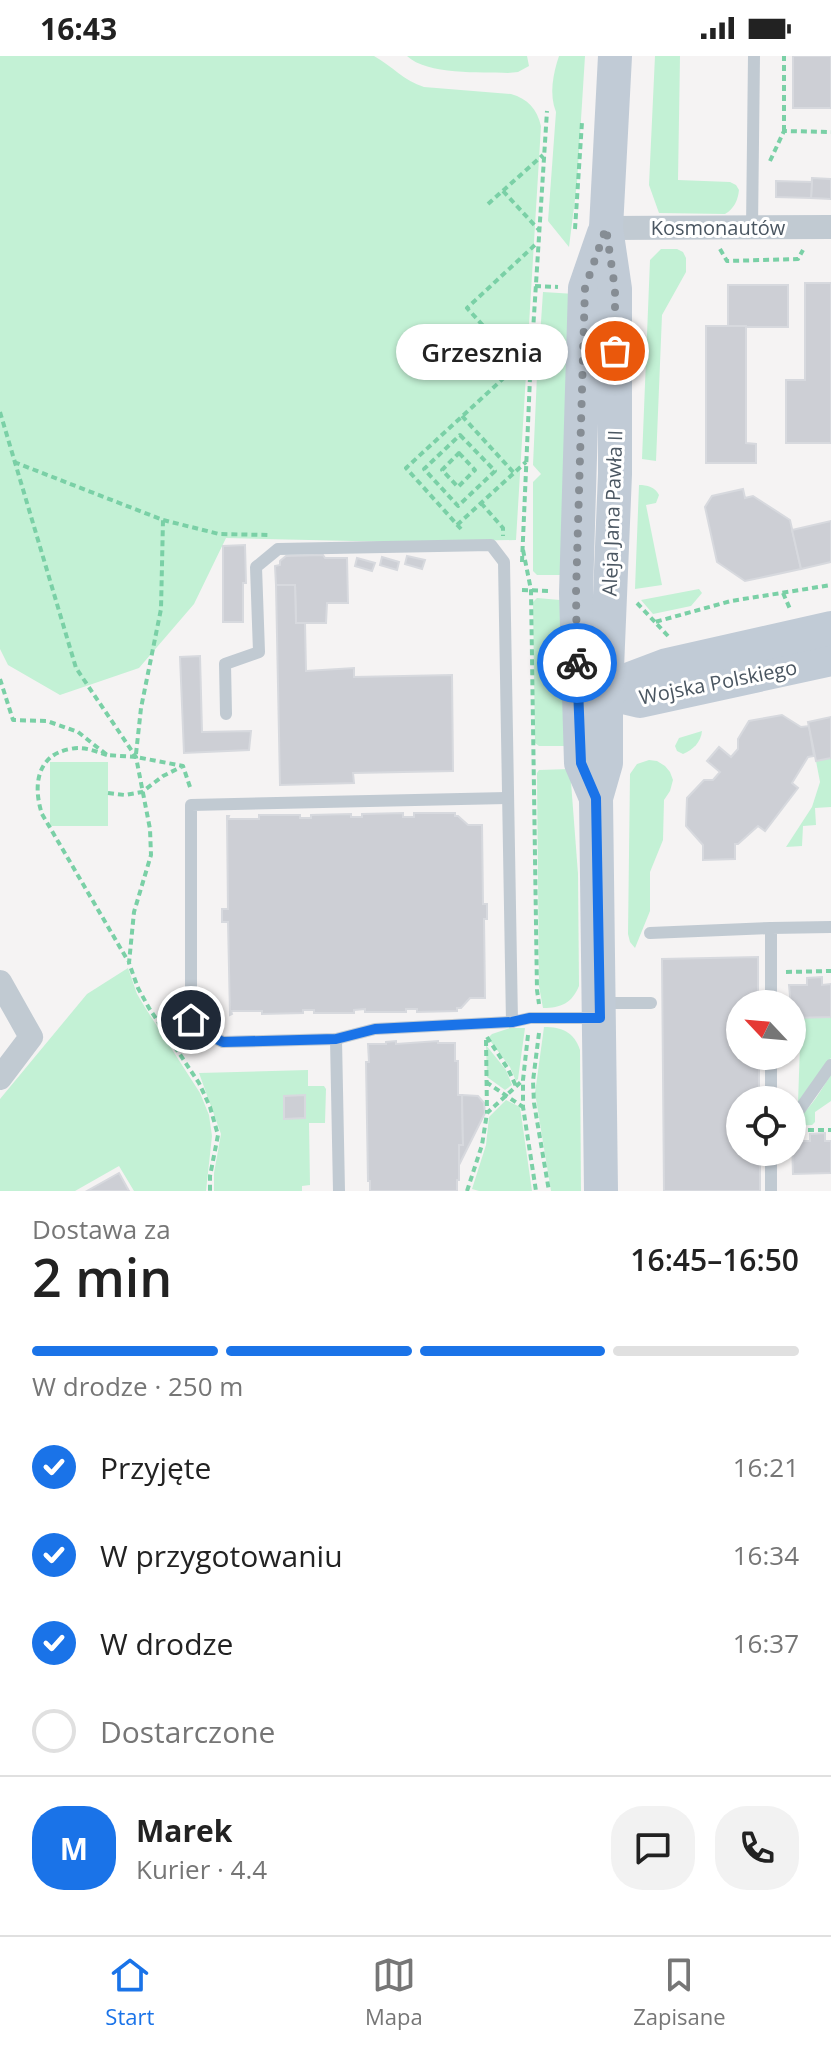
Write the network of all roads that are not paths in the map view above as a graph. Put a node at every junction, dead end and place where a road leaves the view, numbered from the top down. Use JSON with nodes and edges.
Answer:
{"nodes":[{"id":1,"x":615,"y":56,"type":"edge"},
{"id":2,"x":754,"y":56,"type":"edge"},
{"id":3,"x":831,"y":227,"type":"edge"},
{"id":4,"x":752,"y":228,"type":"junction"},
{"id":5,"x":590,"y":229,"type":"junction"},
{"id":6,"x":831,"y":628,"type":"edge"},
{"id":7,"x":609,"y":637,"type":"junction"},
{"id":8,"x":668,"y":651,"type":"junction"},
{"id":9,"x":577,"y":657,"type":"junction"},
{"id":10,"x":831,"y":659,"type":"edge"},
{"id":11,"x":606,"y":693,"type":"junction"},
{"id":12,"x":226,"y":714,"type":"dead end"},
{"id":13,"x":579,"y":719,"type":"junction"},
{"id":14,"x":507,"y":798,"type":"junction"},
{"id":15,"x":596,"y":798,"type":"junction"},
{"id":16,"x":831,"y":927,"type":"edge"},
{"id":17,"x":771,"y":928,"type":"junction"},
{"id":18,"x":650,"y":933,"type":"dead end"},
{"id":19,"x":0,"y":982,"type":"edge"},
{"id":20,"x":771,"y":990,"type":"edge"},
{"id":21,"x":651,"y":1003,"type":"dead end"},
{"id":22,"x":600,"y":1010,"type":"junction"},
{"id":23,"x":512,"y":1022,"type":"junction"},
{"id":24,"x":336,"y":1039,"type":"junction"},
{"id":25,"x":831,"y":1065,"type":"edge"},
{"id":26,"x":0,"y":1078,"type":"edge"},
{"id":27,"x":806,"y":1100,"type":"edge"},
{"id":28,"x":771,"y":1166,"type":"edge"},
{"id":29,"x":339,"y":1191,"type":"edge"},
{"id":30,"x":601,"y":1191,"type":"edge"},
{"id":31,"x":771,"y":1191,"type":"edge"}],
"edges":[{"from":1,"to":5,"type":"main road","name":"Aleja Jana Pawła II"},
{"from":2,"to":4,"type":"lane"},
{"from":3,"to":4,"type":"street","name":"Kosmonautów"},
{"from":4,"to":5,"type":"street","name":"Kosmonautów"},
{"from":5,"to":7,"type":"main road","name":"Aleja Jana Pawła II"},
{"from":5,"to":9,"type":"main road","name":"Aleja Jana Pawła II"},
{"from":6,"to":8,"type":"main road","name":"Wojska Polskiego"},
{"from":7,"to":8,"type":"main road","name":"Wojska Polskiego"},
{"from":7,"to":11,"type":"main road","name":"Aleja Jana Pawła II"},
{"from":8,"to":11,"type":"main road","name":"Wojska Polskiego"},
{"from":9,"to":11,"type":"main road"},
{"from":9,"to":13,"type":"main road","name":"Aleja Jana Pawła II"},
{"from":10,"to":11,"type":"main road","name":"Wojska Polskiego"},
{"from":11,"to":13,"type":"main road","name":"Wojska Polskiego"},
{"from":11,"to":15,"type":"main road","name":"Aleja Jana Pawła II"},
{"from":12,"to":14,"type":"lane"},
{"from":13,"to":15,"type":"main road","name":"Aleja Jana Pawła II"},
{"from":14,"to":23,"type":"lane"},
{"from":14,"to":24,"type":"lane"},
{"from":15,"to":22,"type":"main road","name":"Aleja Jana Pawła II"},
{"from":16,"to":17,"type":"lane"},
{"from":17,"to":18,"type":"lane"},
{"from":17,"to":20,"type":"lane"},
{"from":19,"to":26,"type":"street"},
{"from":21,"to":22,"type":"lane"},
{"from":22,"to":23,"type":"lane"},
{"from":22,"to":30,"type":"main road","name":"Aleja Jana Pawła II"},
{"from":23,"to":24,"type":"lane"},
{"from":24,"to":29,"type":"lane"},
{"from":25,"to":27,"type":"lane"},
{"from":28,"to":31,"type":"lane"}]}
